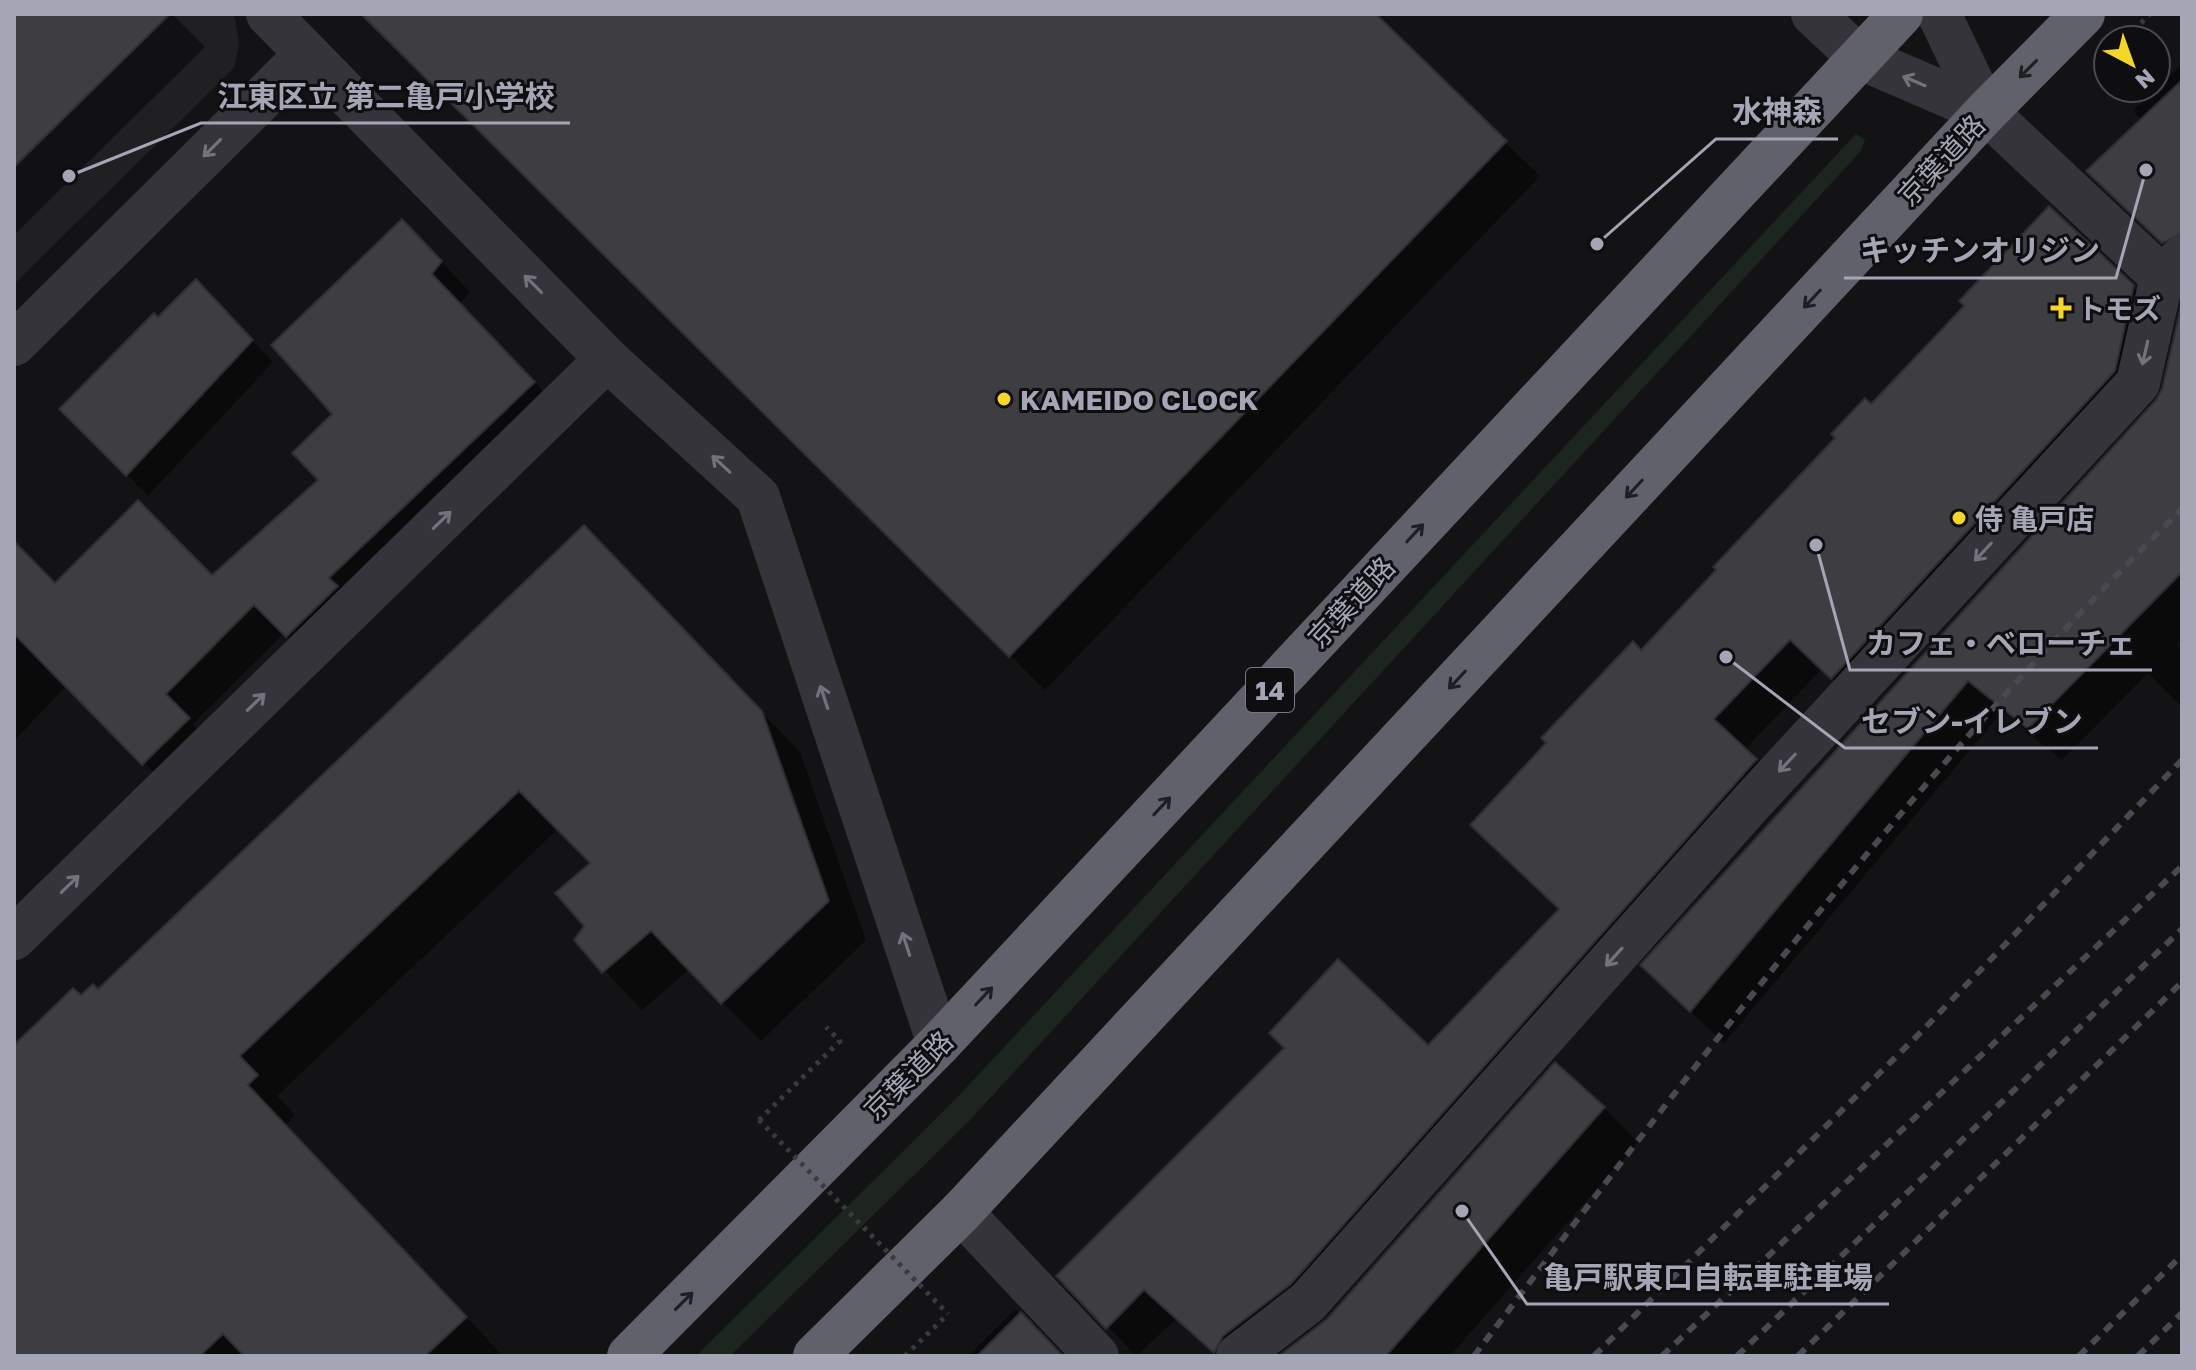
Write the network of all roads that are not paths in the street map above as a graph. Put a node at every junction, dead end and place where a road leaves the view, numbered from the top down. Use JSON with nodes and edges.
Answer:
{"nodes":[{"id":1,"x":268,"y":14,"type":"edge"},
{"id":2,"x":1813,"y":14,"type":"edge"},
{"id":3,"x":1901,"y":14,"type":"edge"},
{"id":4,"x":1939,"y":14,"type":"edge"},
{"id":5,"x":2083,"y":14,"type":"edge"},
{"id":6,"x":307,"y":54,"type":"junction"},
{"id":7,"x":1859,"y":57,"type":"junction"},
{"id":8,"x":1986,"y":112,"type":"junction"},
{"id":9,"x":2172,"y":267,"type":"edge"},
{"id":10,"x":14,"y":344,"type":"edge"},
{"id":11,"x":607,"y":359,"type":"junction"},
{"id":12,"x":14,"y":938,"type":"edge"},
{"id":13,"x":939,"y":1044,"type":"junction"},
{"id":14,"x":961,"y":1212,"type":"junction"},
{"id":15,"x":629,"y":1356,"type":"edge"},
{"id":16,"x":815,"y":1356,"type":"edge"},
{"id":17,"x":1097,"y":1356,"type":"edge"},
{"id":18,"x":1238,"y":1356,"type":"edge"}],
"edges":[{"from":1,"to":6,"type":"street"},
{"from":2,"to":7,"type":"street"},
{"from":3,"to":7,"type":"highway","name":"京葉道路","number":"14"},
{"from":4,"to":8,"type":"street"},
{"from":5,"to":8,"type":"highway","name":"京葉道路","one_way":true},
{"from":6,"to":10,"type":"street","one_way":true},
{"from":11,"to":6,"type":"street","one_way":true},
{"from":8,"to":7,"type":"street","one_way":true},
{"from":13,"to":7,"type":"highway","name":"京葉道路","number":"14","one_way":true},
{"from":8,"to":9,"type":"street"},
{"from":8,"to":14,"type":"highway","name":"京葉道路","one_way":true},
{"from":9,"to":18,"type":"street","one_way":true},
{"from":12,"to":11,"type":"street","one_way":true},
{"from":13,"to":11,"type":"street","one_way":true},
{"from":15,"to":13,"type":"highway","name":"京葉道路","number":"14","one_way":true},
{"from":14,"to":16,"type":"highway","name":"京葉道路"},
{"from":14,"to":17,"type":"street"}]}
